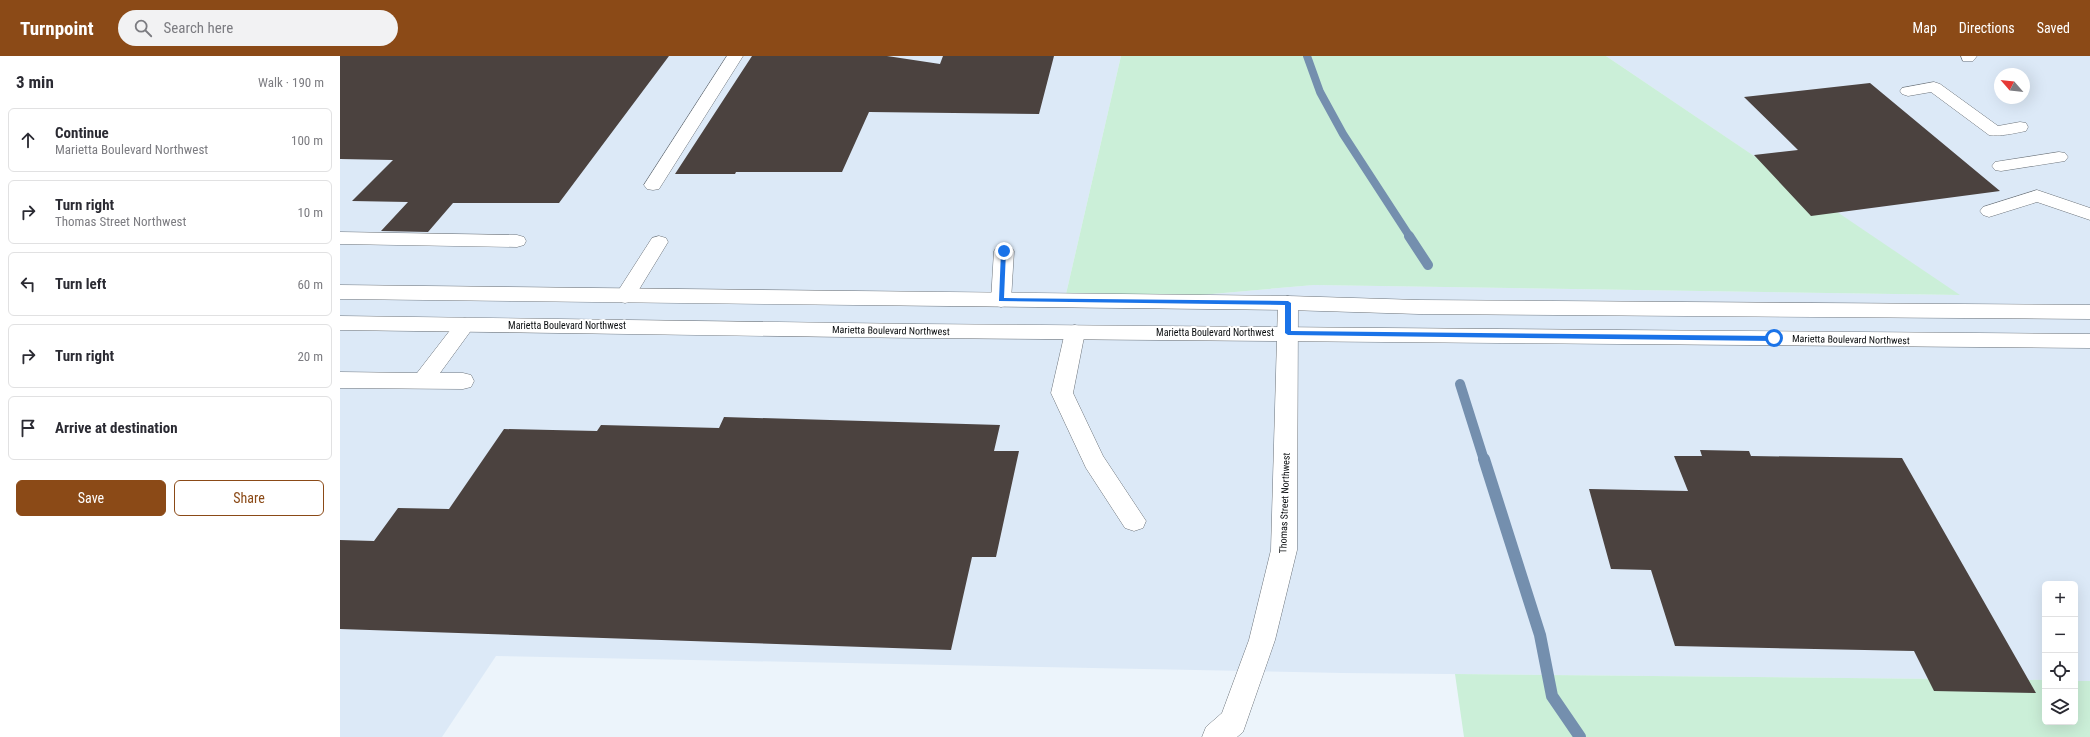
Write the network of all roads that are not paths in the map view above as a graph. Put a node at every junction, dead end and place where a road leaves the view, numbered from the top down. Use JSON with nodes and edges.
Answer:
{"nodes":[{"id":1,"x":735,"y":56,"type":"edge"},
{"id":2,"x":1908,"y":91,"type":"dead end"},
{"id":3,"x":2020,"y":127,"type":"dead end"},
{"id":4,"x":2058,"y":157,"type":"dead end"},
{"id":5,"x":2001,"y":166,"type":"dead end"},
{"id":6,"x":653,"y":185,"type":"dead end"},
{"id":7,"x":1989,"y":211,"type":"dead end"},
{"id":8,"x":2090,"y":214,"type":"edge"},
{"id":9,"x":340,"y":238,"type":"edge"},
{"id":10,"x":517,"y":240,"type":"dead end"},
{"id":11,"x":659,"y":242,"type":"dead end"},
{"id":12,"x":1004,"y":251,"type":"dead end"},
{"id":13,"x":340,"y":292,"type":"edge"},
{"id":14,"x":625,"y":296,"type":"junction"},
{"id":15,"x":1001,"y":300,"type":"junction"},
{"id":16,"x":1288,"y":303,"type":"junction"},
{"id":17,"x":2090,"y":312,"type":"edge"},
{"id":18,"x":340,"y":323,"type":"edge"},
{"id":19,"x":465,"y":325,"type":"junction"},
{"id":20,"x":1075,"y":332,"type":"junction"},
{"id":21,"x":1288,"y":333,"type":"junction"},
{"id":22,"x":2090,"y":341,"type":"edge"},
{"id":23,"x":340,"y":380,"type":"edge"},
{"id":24,"x":423,"y":380,"type":"junction"},
{"id":25,"x":463,"y":381,"type":"dead end"},
{"id":26,"x":1134,"y":521,"type":"dead end"},
{"id":27,"x":1216,"y":737,"type":"edge"}],
"edges":[{"from":1,"to":6,"type":"main road"},
{"from":2,"to":3,"type":"main road"},
{"from":4,"to":5,"type":"main road"},
{"from":7,"to":8,"type":"main road"},
{"from":9,"to":10,"type":"main road"},
{"from":11,"to":14,"type":"main road"},
{"from":12,"to":15,"type":"main road"},
{"from":13,"to":14,"type":"main road"},
{"from":14,"to":15,"type":"main road"},
{"from":15,"to":16,"type":"main road"},
{"from":16,"to":17,"type":"main road"},
{"from":16,"to":21,"type":"main road","name":"Thomas Street Northwest"},
{"from":18,"to":19,"type":"main road","name":"Marietta Boulevard Northwest"},
{"from":19,"to":20,"type":"main road","name":"Marietta Boulevard Northwest"},
{"from":19,"to":24,"type":"main road"},
{"from":20,"to":21,"type":"main road","name":"Marietta Boulevard Northwest"},
{"from":20,"to":26,"type":"main road"},
{"from":21,"to":22,"type":"main road","name":"Marietta Boulevard Northwest"},
{"from":21,"to":27,"type":"main road","name":"Thomas Street Northwest"},
{"from":23,"to":24,"type":"main road"},
{"from":24,"to":25,"type":"main road"}]}
